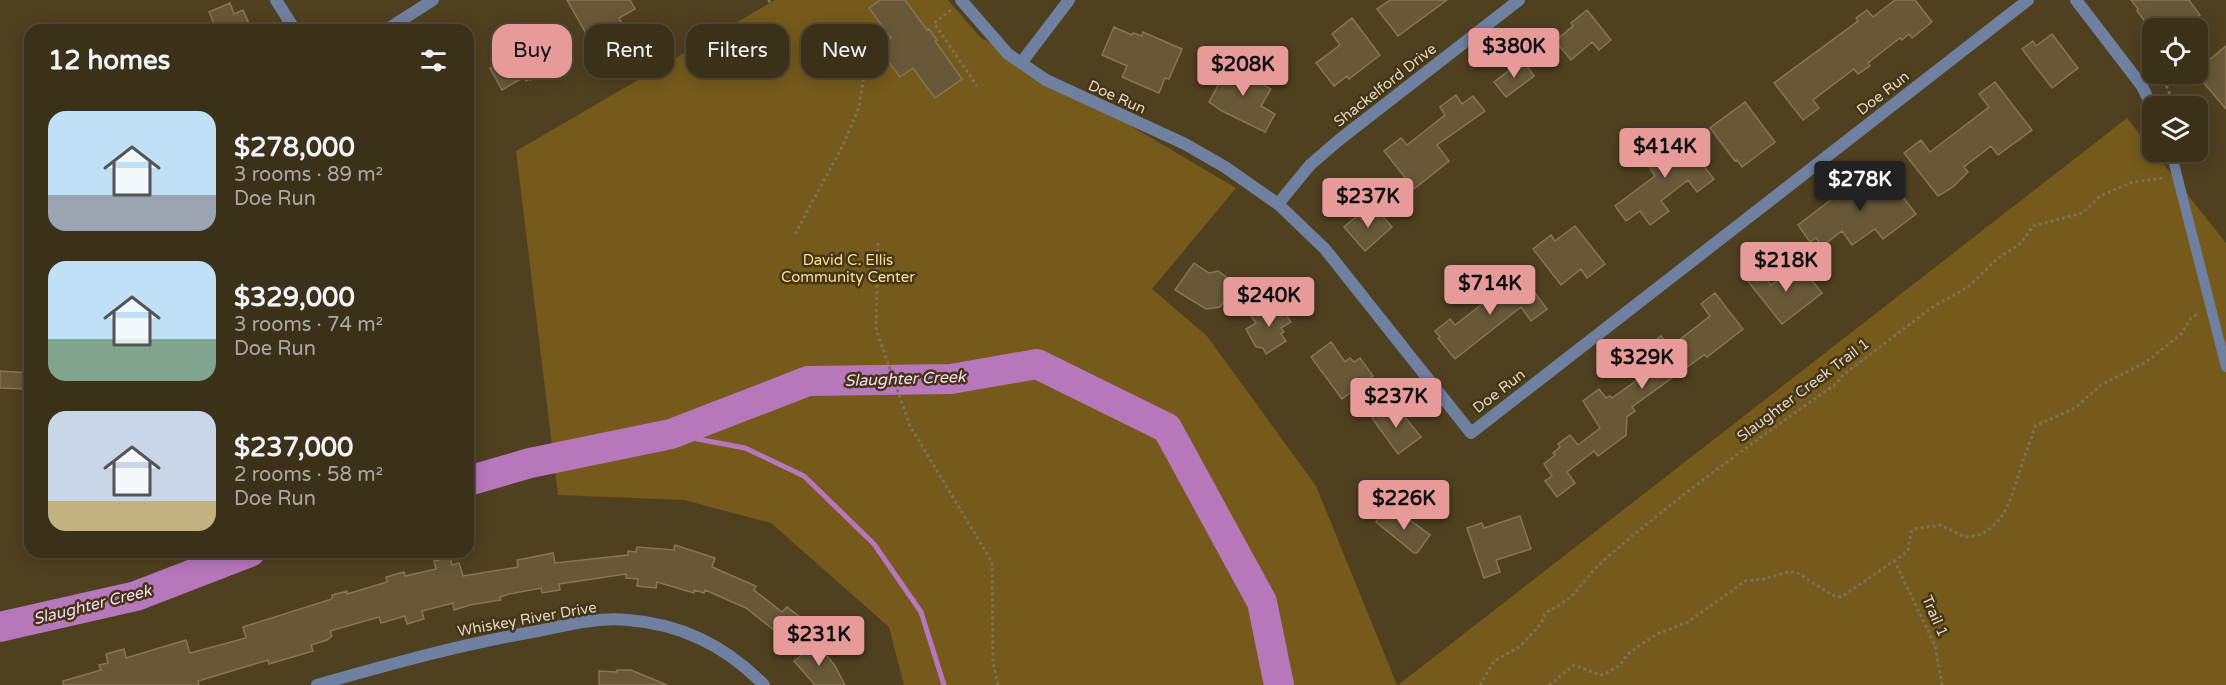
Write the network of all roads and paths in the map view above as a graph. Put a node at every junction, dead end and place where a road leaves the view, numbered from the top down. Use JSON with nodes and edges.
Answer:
{"nodes":[{"id":1,"x":276,"y":0,"type":"edge"},
{"id":2,"x":433,"y":0,"type":"edge"},
{"id":3,"x":961,"y":0,"type":"edge"},
{"id":4,"x":1069,"y":0,"type":"edge"},
{"id":5,"x":1519,"y":0,"type":"edge"},
{"id":6,"x":2028,"y":0,"type":"edge"},
{"id":7,"x":2076,"y":0,"type":"edge"},
{"id":8,"x":291,"y":24,"type":"edge"},
{"id":9,"x":395,"y":24,"type":"edge"},
{"id":10,"x":1021,"y":63,"type":"junction"},
{"id":11,"x":864,"y":78,"type":"edge"},
{"id":12,"x":976,"y":86,"type":"dead end"},
{"id":13,"x":2147,"y":96,"type":"edge"},
{"id":14,"x":2174,"y":162,"type":"edge"},
{"id":15,"x":2177,"y":176,"type":"junction"},
{"id":16,"x":1278,"y":204,"type":"junction"},
{"id":17,"x":795,"y":234,"type":"dead end"},
{"id":18,"x":878,"y":243,"type":"dead end"},
{"id":19,"x":2209,"y":301,"type":"junction"},
{"id":20,"x":2226,"y":367,"type":"edge"},
{"id":21,"x":1894,"y":560,"type":"junction"},
{"id":22,"x":317,"y":685,"type":"edge"},
{"id":23,"x":764,"y":685,"type":"edge"},
{"id":24,"x":998,"y":685,"type":"edge"},
{"id":25,"x":1480,"y":685,"type":"edge"},
{"id":26,"x":1549,"y":685,"type":"edge"},
{"id":27,"x":1942,"y":685,"type":"edge"}],
"edges":[{"from":1,"to":8,"type":"street"},
{"from":2,"to":9,"type":"street"},
{"from":3,"to":10,"type":"street","name":"Doe Run"},
{"from":3,"to":12,"type":"path"},
{"from":4,"to":10,"type":"street"},
{"from":5,"to":16,"type":"street","name":"Shackelford Drive"},
{"from":6,"to":16,"type":"street","name":"Doe Run"},
{"from":7,"to":13,"type":"street"},
{"from":10,"to":16,"type":"street","name":"Doe Run"},
{"from":11,"to":17,"type":"path"},
{"from":14,"to":15,"type":"lane"},
{"from":15,"to":19,"type":"lane"},
{"from":15,"to":25,"type":"path","name":"Slaughter Creek Trail 1"},
{"from":18,"to":24,"type":"path"},
{"from":19,"to":20,"type":"lane"},
{"from":19,"to":21,"type":"path"},
{"from":21,"to":26,"type":"path"},
{"from":21,"to":27,"type":"path","name":"Trail 1"},
{"from":22,"to":23,"type":"street","name":"Whiskey River Drive"}]}
